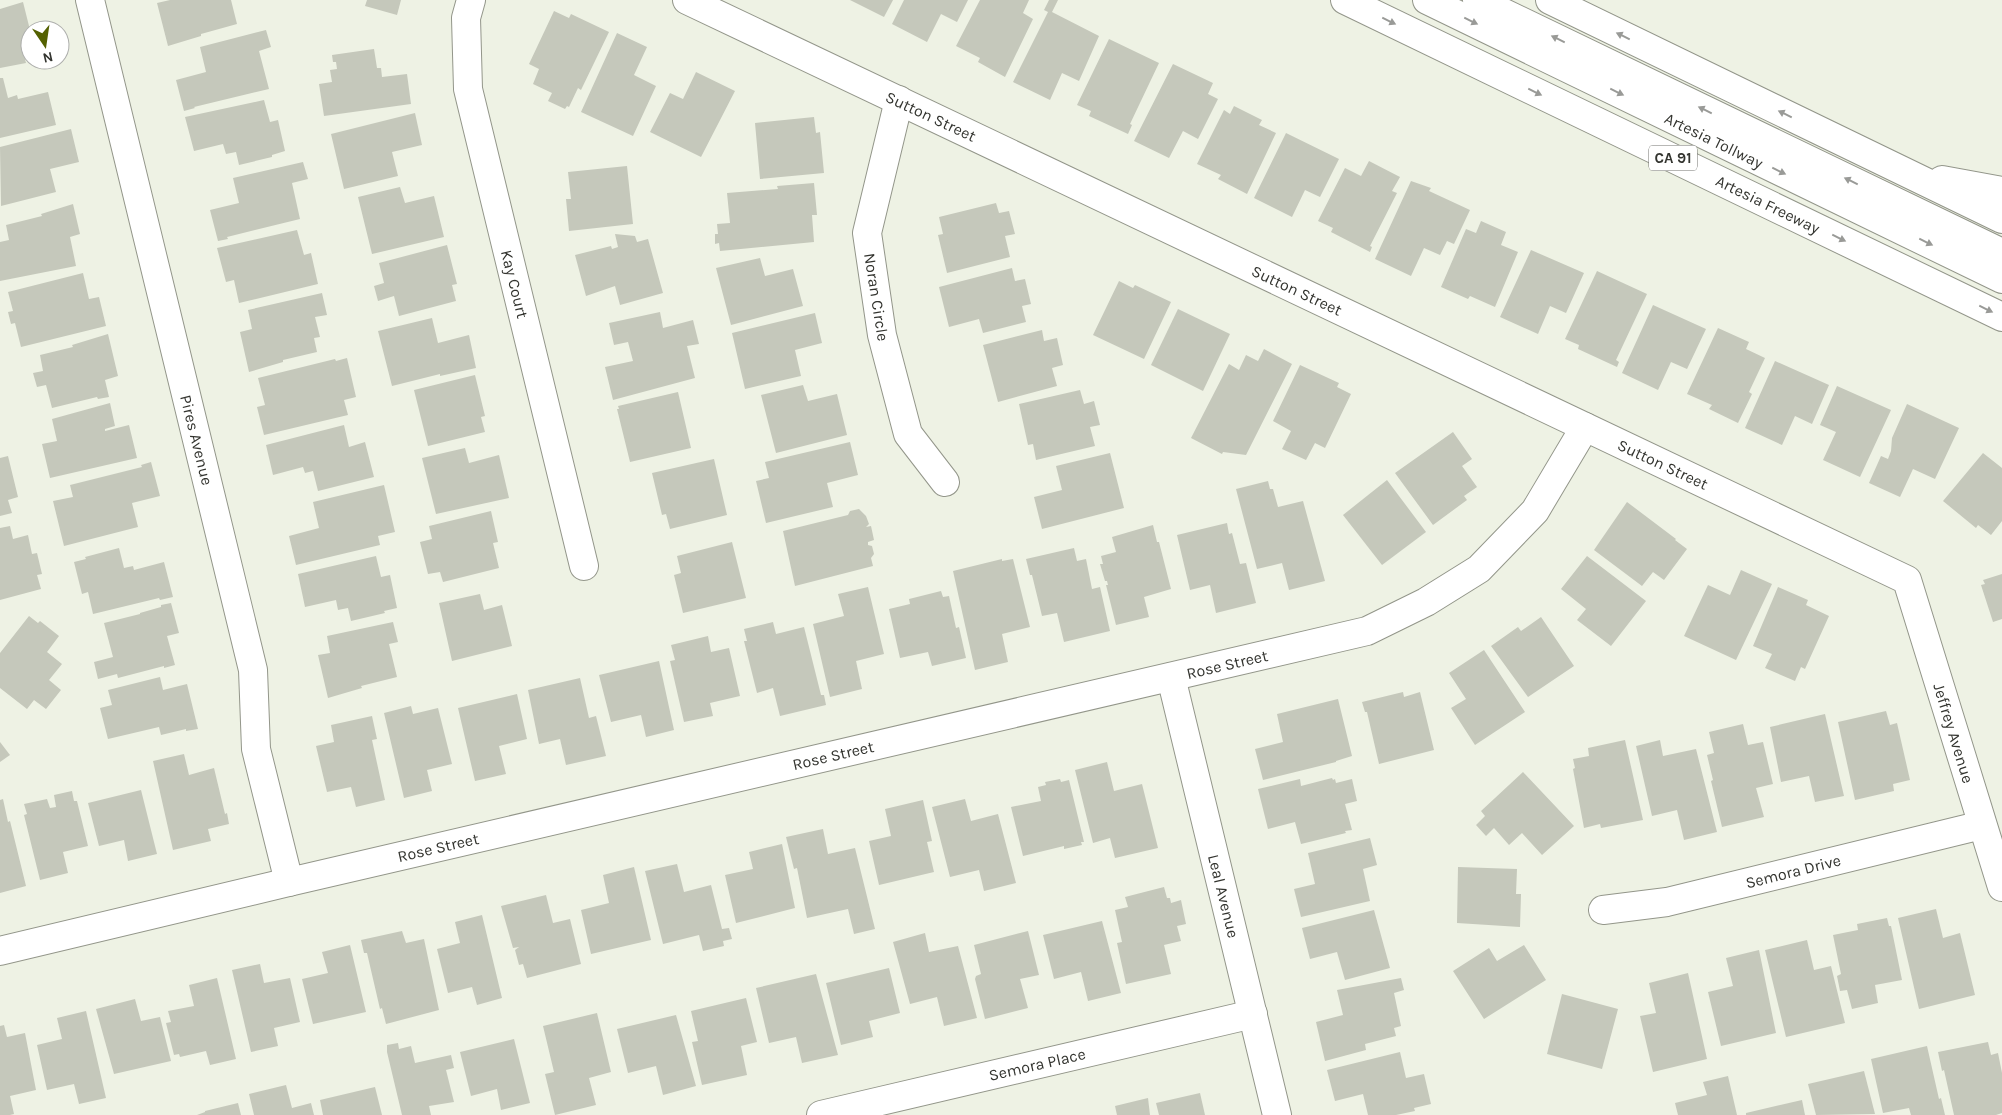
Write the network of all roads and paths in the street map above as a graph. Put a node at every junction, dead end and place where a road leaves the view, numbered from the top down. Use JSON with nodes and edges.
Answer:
{"nodes":[{"id":1,"x":90,"y":0,"type":"edge"},
{"id":2,"x":471,"y":0,"type":"edge"},
{"id":3,"x":687,"y":0,"type":"edge"},
{"id":4,"x":1345,"y":0,"type":"edge"},
{"id":5,"x":1427,"y":0,"type":"edge"},
{"id":6,"x":1477,"y":0,"type":"edge"},
{"id":7,"x":1550,"y":0,"type":"edge"},
{"id":8,"x":899,"y":100,"type":"junction"},
{"id":9,"x":1908,"y":174,"type":"junction"},
{"id":10,"x":2002,"y":191,"type":"edge"},
{"id":11,"x":2002,"y":219,"type":"edge"},
{"id":12,"x":2002,"y":253,"type":"edge"},
{"id":13,"x":2002,"y":278,"type":"edge"},
{"id":14,"x":2002,"y":317,"type":"edge"},
{"id":15,"x":1585,"y":427,"type":"junction"},
{"id":16,"x":945,"y":482,"type":"dead end"},
{"id":17,"x":584,"y":566,"type":"dead end"},
{"id":18,"x":1907,"y":580,"type":"joint"},
{"id":19,"x":1171,"y":677,"type":"junction"},
{"id":20,"x":1982,"y":825,"type":"junction"},
{"id":21,"x":289,"y":882,"type":"junction"},
{"id":22,"x":2002,"y":887,"type":"edge"},
{"id":23,"x":1604,"y":910,"type":"dead end"},
{"id":24,"x":0,"y":951,"type":"edge"},
{"id":25,"x":1253,"y":1014,"type":"junction"},
{"id":26,"x":821,"y":1115,"type":"edge"},
{"id":27,"x":1277,"y":1115,"type":"edge"}],
"edges":[{"from":1,"to":21,"type":"main road","name":"Pires Avenue"},
{"from":2,"to":17,"type":"main road","name":"Kay Court"},
{"from":3,"to":8,"type":"main road","name":"Sutton Street"},
{"from":4,"to":14,"type":"main road","name":"Artesia Freeway","number":"CA 91","one_way":true},
{"from":5,"to":13,"type":"main road","name":"Artesia Tollway","one_way":true},
{"from":12,"to":6,"type":"main road","name":"Artesia Tollway","one_way":true},
{"from":9,"to":7,"type":"main road","one_way":true},
{"from":8,"to":15,"type":"main road","name":"Sutton Street"},
{"from":8,"to":16,"type":"main road","name":"Noran Circle"},
{"from":9,"to":10,"type":"main road"},
{"from":9,"to":11,"type":"main road"},
{"from":15,"to":18,"type":"main road","name":"Sutton Street"},
{"from":15,"to":19,"type":"main road","name":"Rose Street"},
{"from":18,"to":20,"type":"main road","name":"Jeffrey Avenue"},
{"from":19,"to":21,"type":"main road","name":"Rose Street"},
{"from":19,"to":25,"type":"main road","name":"Leal Avenue"},
{"from":20,"to":22,"type":"main road","name":"Jeffrey Avenue"},
{"from":20,"to":23,"type":"main road","name":"Semora Drive"},
{"from":21,"to":24,"type":"main road","name":"Rose Street"},
{"from":25,"to":26,"type":"main road","name":"Semora Place"},
{"from":25,"to":27,"type":"main road","name":"Leal Avenue"}]}
